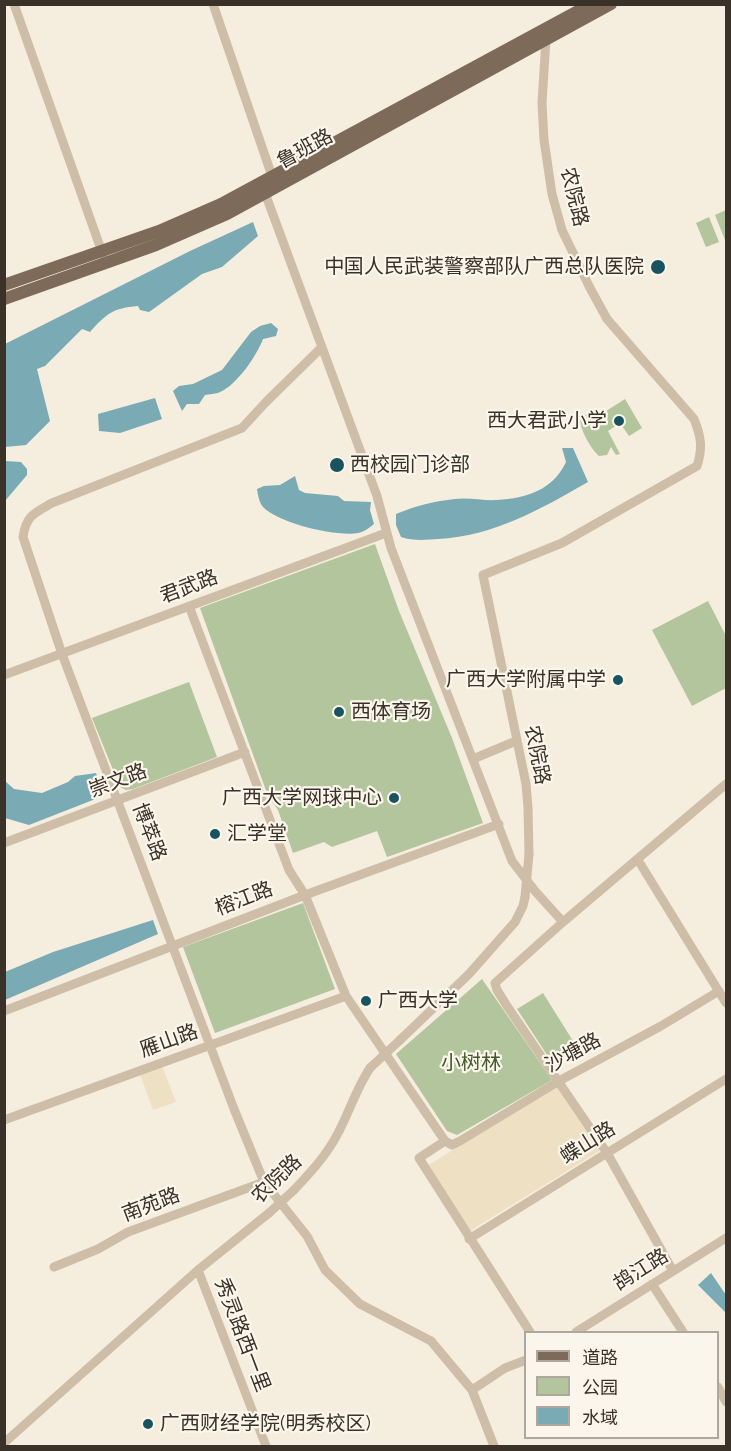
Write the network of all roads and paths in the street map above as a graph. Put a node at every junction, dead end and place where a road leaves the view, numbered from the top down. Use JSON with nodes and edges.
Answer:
{"nodes":[{"id":1,"x":14,"y":4,"type":"edge"},
{"id":2,"x":213,"y":4,"type":"edge"},
{"id":3,"x":591,"y":4,"type":"edge"},
{"id":4,"x":611,"y":4,"type":"edge"},
{"id":5,"x":546,"y":39,"type":"junction"},
{"id":6,"x":271,"y":185,"type":"junction"},
{"id":7,"x":104,"y":257,"type":"junction"},
{"id":8,"x":4,"y":285,"type":"edge"},
{"id":9,"x":4,"y":300,"type":"edge"},
{"id":10,"x":322,"y":347,"type":"junction"},
{"id":11,"x":386,"y":533,"type":"junction"},
{"id":12,"x":189,"y":606,"type":"junction"},
{"id":13,"x":62,"y":654,"type":"junction"},
{"id":14,"x":4,"y":675,"type":"edge"},
{"id":15,"x":516,"y":741,"type":"junction"},
{"id":16,"x":245,"y":752,"type":"junction"},
{"id":17,"x":473,"y":759,"type":"junction"},
{"id":18,"x":726,"y":784,"type":"edge"},
{"id":19,"x":118,"y":800,"type":"junction"},
{"id":20,"x":498,"y":824,"type":"junction"},
{"id":21,"x":4,"y":843,"type":"edge"},
{"id":22,"x":638,"y":860,"type":"junction"},
{"id":23,"x":305,"y":895,"type":"junction"},
{"id":24,"x":563,"y":922,"type":"junction"},
{"id":25,"x":174,"y":946,"type":"junction"},
{"id":26,"x":719,"y":991,"type":"junction"},
{"id":27,"x":346,"y":996,"type":"junction"},
{"id":28,"x":726,"y":1003,"type":"edge"},
{"id":29,"x":4,"y":1011,"type":"edge"},
{"id":30,"x":211,"y":1045,"type":"junction"},
{"id":31,"x":559,"y":1081,"type":"junction"},
{"id":32,"x":725,"y":1083,"type":"edge"},
{"id":33,"x":4,"y":1120,"type":"edge"},
{"id":34,"x":445,"y":1141,"type":"junction"},
{"id":35,"x":607,"y":1153,"type":"junction"},
{"id":36,"x":264,"y":1182,"type":"junction"},
{"id":37,"x":726,"y":1238,"type":"edge"},
{"id":38,"x":469,"y":1239,"type":"junction"},
{"id":39,"x":54,"y":1267,"type":"dead end"},
{"id":40,"x":198,"y":1270,"type":"junction"},
{"id":41,"x":673,"y":1271,"type":"junction"},
{"id":42,"x":652,"y":1284,"type":"junction"},
{"id":43,"x":529,"y":1331,"type":"edge"},
{"id":44,"x":578,"y":1331,"type":"edge"},
{"id":45,"x":683,"y":1331,"type":"edge"},
{"id":46,"x":524,"y":1360,"type":"edge"},
{"id":47,"x":472,"y":1390,"type":"junction"},
{"id":48,"x":4,"y":1443,"type":"edge"},
{"id":49,"x":266,"y":1446,"type":"edge"},
{"id":50,"x":494,"y":1446,"type":"edge"}],
"edges":[{"from":1,"to":7,"type":"street"},
{"from":2,"to":6,"type":"street"},
{"from":3,"to":6,"type":"main road","name":"鲁班路"},
{"from":4,"to":5,"type":"main road","name":"鲁班路"},
{"from":5,"to":6,"type":"main road","name":"鲁班路"},
{"from":5,"to":15,"type":"street","name":"农院路"},
{"from":6,"to":7,"type":"main road","name":"鲁班路"},
{"from":6,"to":7,"type":"main road","name":"鲁班路"},
{"from":6,"to":10,"type":"street"},
{"from":7,"to":8,"type":"main road","name":"鲁班路"},
{"from":7,"to":9,"type":"main road","name":"鲁班路"},
{"from":10,"to":11,"type":"street"},
{"from":10,"to":13,"type":"street","name":"博萃路"},
{"from":11,"to":12,"type":"street","name":"君武路"},
{"from":11,"to":17,"type":"street"},
{"from":12,"to":13,"type":"street","name":"君武路"},
{"from":12,"to":16,"type":"street"},
{"from":13,"to":14,"type":"street","name":"君武路"},
{"from":13,"to":19,"type":"street","name":"博萃路"},
{"from":15,"to":17,"type":"street"},
{"from":15,"to":40,"type":"street","name":"农院路","bridge":true},
{"from":16,"to":19,"type":"street","name":"崇文路"},
{"from":16,"to":23,"type":"street"},
{"from":17,"to":20,"type":"street"},
{"from":18,"to":22,"type":"street"},
{"from":19,"to":21,"type":"street","name":"崇文路"},
{"from":19,"to":25,"type":"street","name":"博萃路"},
{"from":20,"to":23,"type":"street","name":"榕江路"},
{"from":20,"to":24,"type":"street"},
{"from":22,"to":24,"type":"street"},
{"from":22,"to":26,"type":"street"},
{"from":23,"to":25,"type":"street","name":"榕江路"},
{"from":23,"to":27,"type":"street"},
{"from":24,"to":31,"type":"street"},
{"from":25,"to":29,"type":"street","name":"榕江路"},
{"from":25,"to":30,"type":"street","name":"博萃路"},
{"from":26,"to":28,"type":"street"},
{"from":26,"to":31,"type":"street","name":"沙塘路"},
{"from":27,"to":30,"type":"street","name":"雁山路"},
{"from":27,"to":34,"type":"street"},
{"from":30,"to":33,"type":"street","name":"雁山路"},
{"from":30,"to":36,"type":"street","name":"博萃路"},
{"from":31,"to":34,"type":"street","name":"沙塘路"},
{"from":31,"to":35,"type":"street"},
{"from":32,"to":35,"type":"street","name":"蝶山路"},
{"from":34,"to":38,"type":"street","name":"沙塘路"},
{"from":35,"to":38,"type":"street","name":"蝶山路"},
{"from":35,"to":41,"type":"street"},
{"from":36,"to":39,"type":"street","name":"南苑路"},
{"from":36,"to":47,"type":"street","name":"博萃路"},
{"from":37,"to":41,"type":"street","name":"鸪江路"},
{"from":38,"to":43,"type":"street"},
{"from":40,"to":48,"type":"street","name":"农院路"},
{"from":40,"to":49,"type":"street","name":"秀灵路西一里"},
{"from":41,"to":42,"type":"street","name":"鸪江路"},
{"from":42,"to":44,"type":"street","name":"鸪江路"},
{"from":42,"to":45,"type":"street"},
{"from":46,"to":47,"type":"street"},
{"from":47,"to":50,"type":"street","name":"博萃路"}]}
